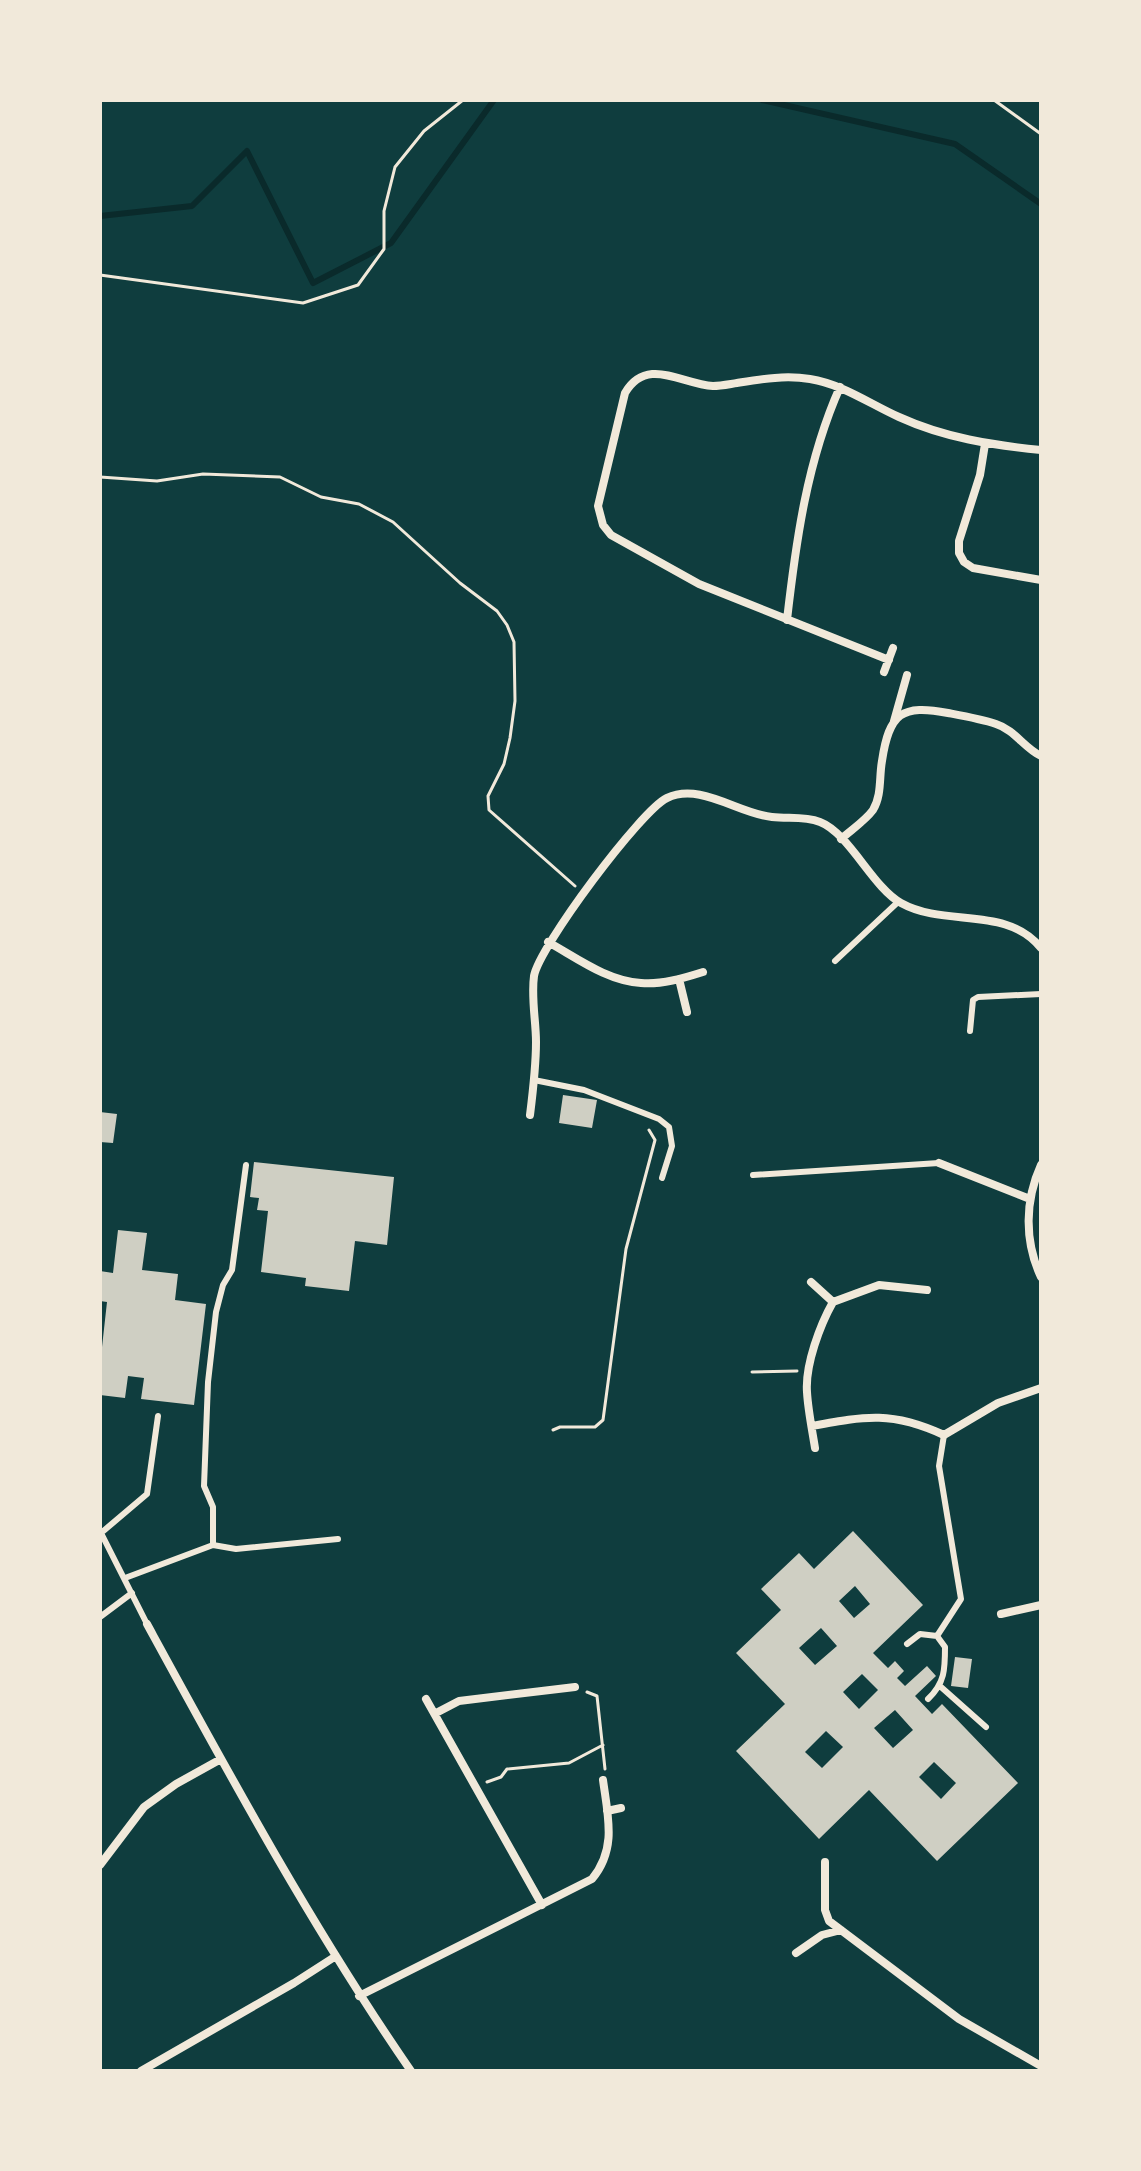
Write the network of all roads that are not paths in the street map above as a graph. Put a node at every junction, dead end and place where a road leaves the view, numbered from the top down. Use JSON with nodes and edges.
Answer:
{"nodes":[{"id":1,"x":840,"y":387,"type":"junction"},
{"id":2,"x":985,"y":444,"type":"junction"},
{"id":3,"x":1041,"y":450,"type":"edge"},
{"id":4,"x":1041,"y":580,"type":"edge"},
{"id":5,"x":787,"y":620,"type":"junction"},
{"id":6,"x":893,"y":648,"type":"dead end"},
{"id":7,"x":889,"y":660,"type":"junction"},
{"id":8,"x":884,"y":672,"type":"dead end"},
{"id":9,"x":907,"y":675,"type":"dead end"},
{"id":10,"x":894,"y":722,"type":"junction"},
{"id":11,"x":1041,"y":756,"type":"edge"},
{"id":12,"x":841,"y":839,"type":"junction"},
{"id":13,"x":898,"y":902,"type":"junction"},
{"id":14,"x":548,"y":942,"type":"junction"},
{"id":15,"x":1041,"y":948,"type":"edge"},
{"id":16,"x":835,"y":961,"type":"dead end"},
{"id":17,"x":703,"y":972,"type":"dead end"},
{"id":18,"x":679,"y":979,"type":"junction"},
{"id":19,"x":1041,"y":994,"type":"edge"},
{"id":20,"x":687,"y":1012,"type":"dead end"},
{"id":21,"x":970,"y":1031,"type":"dead end"},
{"id":22,"x":534,"y":1080,"type":"junction"},
{"id":23,"x":530,"y":1115,"type":"dead end"},
{"id":24,"x":939,"y":1163,"type":"joint"},
{"id":25,"x":246,"y":1165,"type":"dead end"},
{"id":26,"x":1041,"y":1165,"type":"edge"},
{"id":27,"x":753,"y":1175,"type":"dead end"},
{"id":28,"x":662,"y":1178,"type":"dead end"},
{"id":29,"x":1030,"y":1199,"type":"junction"},
{"id":30,"x":1031,"y":1243,"type":"junction"},
{"id":31,"x":1041,"y":1243,"type":"edge"},
{"id":32,"x":1041,"y":1277,"type":"edge"},
{"id":33,"x":811,"y":1282,"type":"dead end"},
{"id":34,"x":927,"y":1290,"type":"dead end"},
{"id":35,"x":833,"y":1302,"type":"junction"},
{"id":36,"x":1041,"y":1388,"type":"edge"},
{"id":37,"x":158,"y":1416,"type":"dead end"},
{"id":38,"x":812,"y":1426,"type":"junction"},
{"id":39,"x":944,"y":1435,"type":"junction"},
{"id":40,"x":815,"y":1448,"type":"dead end"},
{"id":41,"x":101,"y":1532,"type":"edge"},
{"id":42,"x":338,"y":1539,"type":"dead end"},
{"id":43,"x":213,"y":1545,"type":"junction"},
{"id":44,"x":125,"y":1578,"type":"junction"},
{"id":45,"x":132,"y":1593,"type":"junction"},
{"id":46,"x":1041,"y":1605,"type":"edge"},
{"id":47,"x":1001,"y":1614,"type":"dead end"},
{"id":48,"x":100,"y":1617,"type":"edge"},
{"id":49,"x":147,"y":1624,"type":"joint"},
{"id":50,"x":937,"y":1636,"type":"junction"},
{"id":51,"x":907,"y":1644,"type":"dead end"},
{"id":52,"x":550,"y":1678,"type":"dead end"},
{"id":53,"x":575,"y":1687,"type":"road end"},
{"id":54,"x":941,"y":1687,"type":"junction"},
{"id":55,"x":553,"y":1689,"type":"junction"},
{"id":56,"x":426,"y":1699,"type":"dead end"},
{"id":57,"x":928,"y":1699,"type":"dead end"},
{"id":58,"x":436,"y":1713,"type":"junction"},
{"id":59,"x":986,"y":1727,"type":"dead end"},
{"id":60,"x":221,"y":1759,"type":"junction"},
{"id":61,"x":603,"y":1780,"type":"road end"},
{"id":62,"x":621,"y":1808,"type":"dead end"},
{"id":63,"x":607,"y":1811,"type":"junction"},
{"id":64,"x":825,"y":1862,"type":"dead end"},
{"id":65,"x":100,"y":1865,"type":"edge"},
{"id":66,"x":542,"y":1905,"type":"junction"},
{"id":67,"x":841,"y":1930,"type":"junction"},
{"id":68,"x":796,"y":1953,"type":"dead end"},
{"id":69,"x":336,"y":1956,"type":"junction"},
{"id":70,"x":359,"y":1996,"type":"junction"},
{"id":71,"x":1041,"y":2066,"type":"edge"},
{"id":72,"x":141,"y":2071,"type":"edge"},
{"id":73,"x":411,"y":2071,"type":"edge"}],
"edges":[{"from":1,"to":2,"type":"street"},
{"from":1,"to":5,"type":"street"},
{"from":1,"to":5,"type":"street"},
{"from":2,"to":3,"type":"street"},
{"from":2,"to":4,"type":"street"},
{"from":5,"to":7,"type":"street"},
{"from":6,"to":7,"type":"street"},
{"from":7,"to":8,"type":"street"},
{"from":9,"to":10,"type":"street"},
{"from":10,"to":11,"type":"street"},
{"from":10,"to":12,"type":"street"},
{"from":12,"to":13,"type":"street"},
{"from":12,"to":14,"type":"street"},
{"from":13,"to":15,"type":"street"},
{"from":13,"to":16,"type":"lane"},
{"from":14,"to":18,"type":"street"},
{"from":14,"to":22,"type":"street"},
{"from":17,"to":18,"type":"street"},
{"from":18,"to":20,"type":"street"},
{"from":19,"to":21,"type":"lane"},
{"from":22,"to":23,"type":"street"},
{"from":22,"to":28,"type":"lane"},
{"from":24,"to":27,"type":"lane"},
{"from":24,"to":29,"type":"street"},
{"from":25,"to":43,"type":"lane"},
{"from":26,"to":29,"type":"street"},
{"from":29,"to":30,"type":"street"},
{"from":30,"to":31,"type":"street"},
{"from":30,"to":32,"type":"street"},
{"from":33,"to":35,"type":"street"},
{"from":34,"to":35,"type":"street"},
{"from":35,"to":38,"type":"street"},
{"from":36,"to":39,"type":"street"},
{"from":37,"to":41,"type":"lane"},
{"from":38,"to":39,"type":"street"},
{"from":38,"to":40,"type":"street"},
{"from":39,"to":50,"type":"lane"},
{"from":41,"to":44,"type":"lane"},
{"from":42,"to":43,"type":"lane"},
{"from":43,"to":44,"type":"lane"},
{"from":44,"to":45,"type":"lane"},
{"from":45,"to":48,"type":"lane"},
{"from":45,"to":49,"type":"lane"},
{"from":46,"to":47,"type":"street"},
{"from":49,"to":60,"type":"street"},
{"from":50,"to":51,"type":"lane"},
{"from":50,"to":54,"type":"lane"},
{"from":52,"to":55,"type":"street"},
{"from":53,"to":55,"type":"street"},
{"from":54,"to":57,"type":"lane"},
{"from":54,"to":59,"type":"lane"},
{"from":55,"to":58,"type":"street"},
{"from":56,"to":58,"type":"street"},
{"from":58,"to":66,"type":"street"},
{"from":60,"to":65,"type":"street"},
{"from":60,"to":69,"type":"street"},
{"from":61,"to":63,"type":"street"},
{"from":62,"to":63,"type":"street"},
{"from":63,"to":66,"type":"street"},
{"from":64,"to":67,"type":"street"},
{"from":66,"to":70,"type":"street"},
{"from":67,"to":68,"type":"street"},
{"from":67,"to":71,"type":"street"},
{"from":69,"to":70,"type":"street"},
{"from":69,"to":72,"type":"street"},
{"from":70,"to":73,"type":"street"}]}
